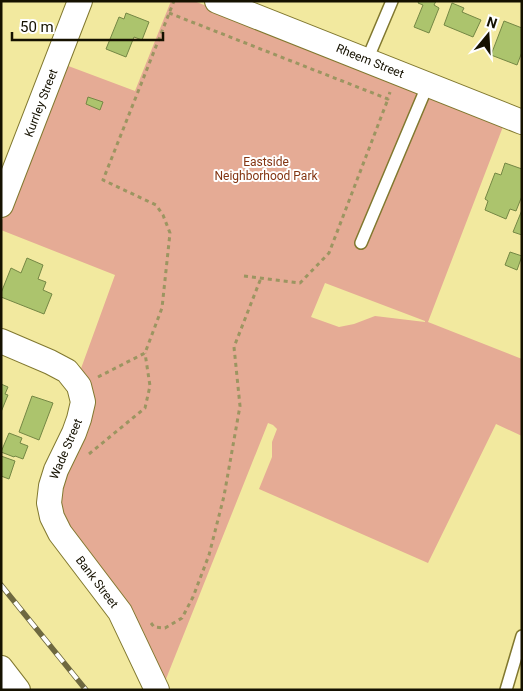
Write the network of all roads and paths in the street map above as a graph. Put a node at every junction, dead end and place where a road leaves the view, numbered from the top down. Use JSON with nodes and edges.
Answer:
{"nodes":[{"id":1,"x":80,"y":1,"type":"edge"},
{"id":2,"x":174,"y":1,"type":"edge"},
{"id":3,"x":217,"y":1,"type":"edge"},
{"id":4,"x":392,"y":1,"type":"edge"},
{"id":5,"x":169,"y":13,"type":"junction"},
{"id":6,"x":367,"y":60,"type":"junction"},
{"id":7,"x":398,"y":72,"type":"junction"},
{"id":8,"x":428,"y":84,"type":"junction"},
{"id":9,"x":388,"y":99,"type":"junction"},
{"id":10,"x":522,"y":122,"type":"edge"},
{"id":11,"x":1,"y":205,"type":"edge"},
{"id":12,"x":361,"y":243,"type":"dead end"},
{"id":13,"x":244,"y":276,"type":"dead end"},
{"id":14,"x":261,"y":278,"type":"junction"},
{"id":15,"x":1,"y":341,"type":"edge"},
{"id":16,"x":145,"y":353,"type":"junction"},
{"id":17,"x":73,"y":379,"type":"junction"},
{"id":18,"x":83,"y":459,"type":"dead end"},
{"id":19,"x":49,"y":503,"type":"joint"},
{"id":20,"x":148,"y":620,"type":"dead end"},
{"id":21,"x":522,"y":636,"type":"edge"},
{"id":22,"x":1,"y":668,"type":"edge"},
{"id":23,"x":18,"y":690,"type":"edge"},
{"id":24,"x":157,"y":690,"type":"edge"},
{"id":25,"x":506,"y":690,"type":"edge"}],
"edges":[{"from":1,"to":11,"type":"street","name":"Kurrley Street"},
{"from":2,"to":5,"type":"path"},
{"from":3,"to":6,"type":"street","name":"Rheem Street"},
{"from":4,"to":6,"type":"lane"},
{"from":5,"to":9,"type":"path"},
{"from":5,"to":16,"type":"path"},
{"from":6,"to":7,"type":"street","name":"Rheem Street"},
{"from":7,"to":8,"type":"street","name":"Rheem Street"},
{"from":7,"to":9,"type":"path"},
{"from":8,"to":10,"type":"street","name":"Rheem Street"},
{"from":8,"to":12,"type":"lane"},
{"from":9,"to":14,"type":"path"},
{"from":13,"to":14,"type":"path"},
{"from":14,"to":20,"type":"path"},
{"from":15,"to":17,"type":"street"},
{"from":16,"to":17,"type":"path"},
{"from":16,"to":18,"type":"path"},
{"from":17,"to":19,"type":"street","name":"Wade Street"},
{"from":19,"to":24,"type":"street","name":"Bank Street"},
{"from":21,"to":25,"type":"lane"},
{"from":22,"to":23,"type":"street"}]}
